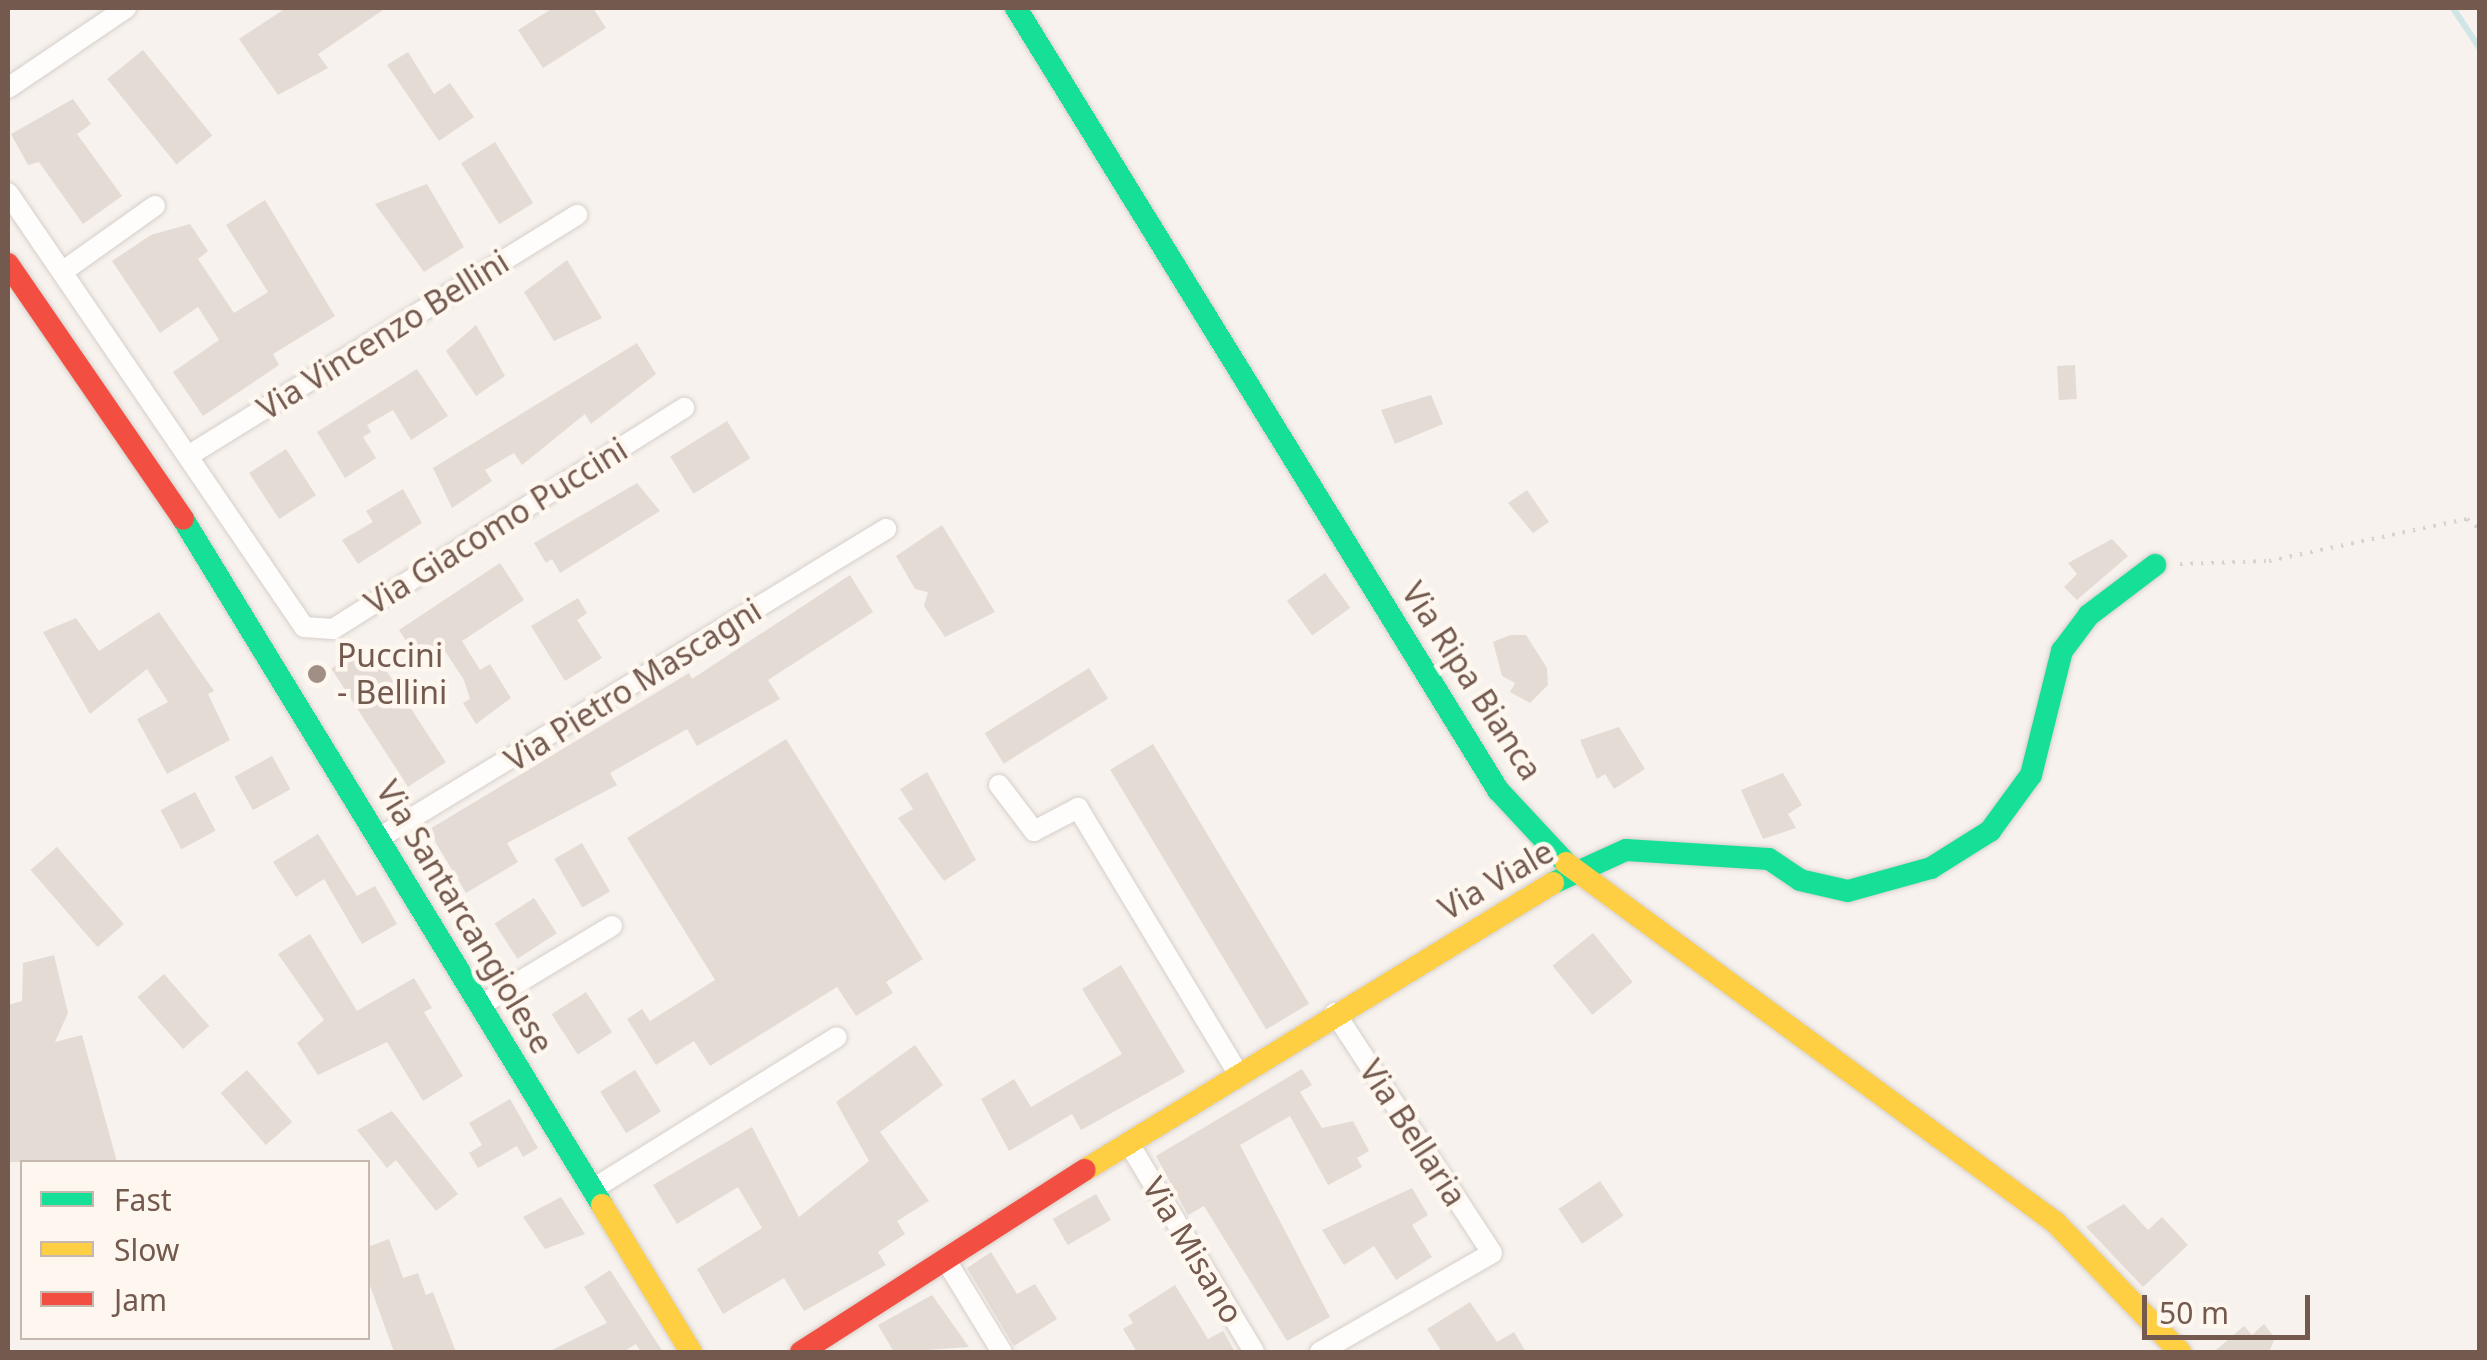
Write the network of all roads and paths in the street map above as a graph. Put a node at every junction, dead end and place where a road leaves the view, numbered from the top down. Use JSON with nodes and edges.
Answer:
{"nodes":[{"id":1,"x":126,"y":8,"type":"edge"},
{"id":2,"x":1016,"y":8,"type":"edge"},
{"id":3,"x":8,"y":88,"type":"edge"},
{"id":4,"x":8,"y":193,"type":"edge"},
{"id":5,"x":154,"y":206,"type":"dead end"},
{"id":6,"x":577,"y":215,"type":"dead end"},
{"id":7,"x":8,"y":264,"type":"edge"},
{"id":8,"x":62,"y":272,"type":"junction"},
{"id":9,"x":684,"y":408,"type":"dead end"},
{"id":10,"x":188,"y":456,"type":"junction"},
{"id":11,"x":216,"y":496,"type":"junction"},
{"id":12,"x":182,"y":517,"type":"junction"},
{"id":13,"x":886,"y":529,"type":"dead end"},
{"id":14,"x":2480,"y":529,"type":"edge"},
{"id":15,"x":2155,"y":564,"type":"joint"},
{"id":16,"x":1000,"y":785,"type":"dead end"},
{"id":17,"x":378,"y":838,"type":"junction"},
{"id":18,"x":1573,"y":871,"type":"junction"},
{"id":19,"x":612,"y":926,"type":"dead end"},
{"id":20,"x":480,"y":1005,"type":"junction"},
{"id":21,"x":1335,"y":1013,"type":"junction"},
{"id":22,"x":836,"y":1037,"type":"dead end"},
{"id":23,"x":1237,"y":1072,"type":"junction"},
{"id":24,"x":1131,"y":1147,"type":"junction"},
{"id":25,"x":593,"y":1189,"type":"junction"},
{"id":26,"x":947,"y":1262,"type":"junction"},
{"id":27,"x":691,"y":1352,"type":"edge"},
{"id":28,"x":801,"y":1352,"type":"edge"},
{"id":29,"x":1002,"y":1352,"type":"edge"},
{"id":30,"x":1254,"y":1352,"type":"edge"},
{"id":31,"x":1320,"y":1352,"type":"edge"},
{"id":32,"x":2180,"y":1352,"type":"edge"}],
"edges":[{"from":1,"to":3,"type":"street"},
{"from":2,"to":18,"type":"street","name":"Via Ripa Bianca"},
{"from":4,"to":8,"type":"street"},
{"from":5,"to":8,"type":"street"},
{"from":6,"to":10,"type":"street","name":"Via Vincenzo Bellini"},
{"from":7,"to":12,"type":"street","name":"Via Santarcangiolese"},
{"from":8,"to":10,"type":"street"},
{"from":9,"to":11,"type":"street","name":"Via Giacomo Puccini"},
{"from":10,"to":11,"type":"street"},
{"from":11,"to":12,"type":"street"},
{"from":12,"to":17,"type":"street","name":"Via Santarcangiolese"},
{"from":13,"to":17,"type":"street","name":"Via Pietro Mascagni"},
{"from":14,"to":15,"type":"path"},
{"from":15,"to":18,"type":"street","name":"Via Viale"},
{"from":16,"to":23,"type":"street"},
{"from":17,"to":20,"type":"street","name":"Via Santarcangiolese"},
{"from":18,"to":21,"type":"street","name":"Via Viale"},
{"from":18,"to":32,"type":"street","name":"Via Ripa Bianca"},
{"from":19,"to":20,"type":"street"},
{"from":20,"to":25,"type":"street","name":"Via Santarcangiolese"},
{"from":21,"to":23,"type":"street","name":"Via Viale"},
{"from":21,"to":31,"type":"street","name":"Via Bellaria"},
{"from":22,"to":25,"type":"street"},
{"from":23,"to":24,"type":"street","name":"Via Viale"},
{"from":24,"to":26,"type":"street","name":"Via Viale"},
{"from":24,"to":30,"type":"street","name":"Via Misano"},
{"from":25,"to":27,"type":"street","name":"Via Santarcangiolese"},
{"from":26,"to":28,"type":"street","name":"Via Viale"},
{"from":26,"to":29,"type":"street"}]}
